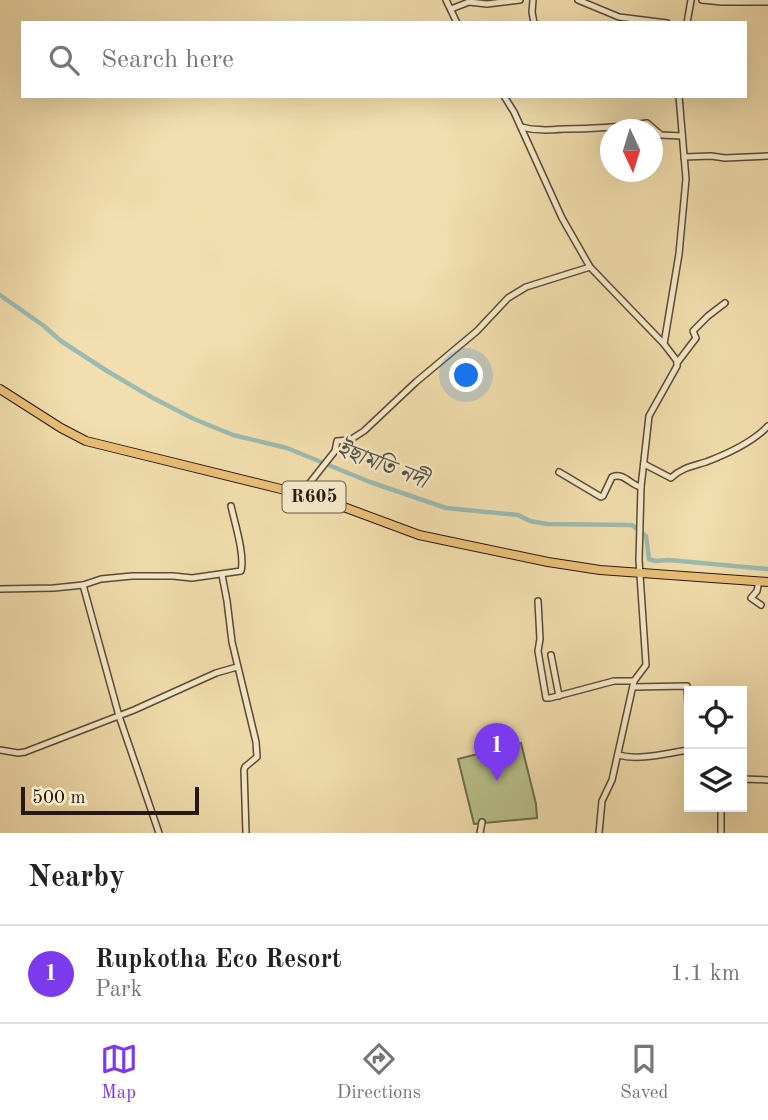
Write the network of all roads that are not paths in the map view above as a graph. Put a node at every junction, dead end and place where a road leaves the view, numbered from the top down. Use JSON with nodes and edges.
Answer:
{"nodes":[{"id":1,"x":446,"y":0,"type":"edge"},
{"id":2,"x":520,"y":0,"type":"edge"},
{"id":3,"x":533,"y":0,"type":"edge"},
{"id":4,"x":578,"y":0,"type":"edge"},
{"id":5,"x":691,"y":0,"type":"edge"},
{"id":6,"x":702,"y":0,"type":"edge"},
{"id":7,"x":768,"y":2,"type":"edge"},
{"id":8,"x":450,"y":9,"type":"junction"},
{"id":9,"x":456,"y":21,"type":"edge"},
{"id":10,"x":534,"y":21,"type":"edge"},
{"id":11,"x":651,"y":21,"type":"edge"},
{"id":12,"x":687,"y":21,"type":"edge"},
{"id":13,"x":504,"y":98,"type":"edge"},
{"id":14,"x":679,"y":98,"type":"edge"},
{"id":15,"x":521,"y":127,"type":"junction"},
{"id":16,"x":600,"y":128,"type":"edge"},
{"id":17,"x":663,"y":135,"type":"edge"},
{"id":18,"x":682,"y":136,"type":"junction"},
{"id":19,"x":768,"y":156,"type":"edge"},
{"id":20,"x":684,"y":158,"type":"junction"},
{"id":21,"x":590,"y":267,"type":"junction"},
{"id":22,"x":725,"y":303,"type":"dead end"},
{"id":23,"x":664,"y":344,"type":"junction"},
{"id":24,"x":677,"y":363,"type":"junction"},
{"id":25,"x":0,"y":389,"type":"edge"},
{"id":26,"x":768,"y":426,"type":"edge"},
{"id":27,"x":644,"y":464,"type":"junction"},
{"id":28,"x":559,"y":472,"type":"dead end"},
{"id":29,"x":641,"y":487,"type":"junction"},
{"id":30,"x":301,"y":494,"type":"junction"},
{"id":31,"x":232,"y":506,"type":"dead end"},
{"id":32,"x":639,"y":574,"type":"junction"},
{"id":33,"x":222,"y":575,"type":"junction"},
{"id":34,"x":764,"y":582,"type":"edge"},
{"id":35,"x":83,"y":585,"type":"junction"},
{"id":36,"x":0,"y":589,"type":"edge"},
{"id":37,"x":538,"y":601,"type":"dead end"},
{"id":38,"x":761,"y":605,"type":"dead end"},
{"id":39,"x":551,"y":654,"type":"dead end"},
{"id":40,"x":237,"y":667,"type":"junction"},
{"id":41,"x":633,"y":684,"type":"junction"},
{"id":42,"x":686,"y":686,"type":"edge"},
{"id":43,"x":559,"y":696,"type":"junction"},
{"id":44,"x":119,"y":716,"type":"junction"},
{"id":45,"x":0,"y":750,"type":"edge"},
{"id":46,"x":684,"y":751,"type":"edge"},
{"id":47,"x":618,"y":755,"type":"junction"},
{"id":48,"x":747,"y":779,"type":"edge"},
{"id":49,"x":768,"y":780,"type":"edge"},
{"id":50,"x":721,"y":812,"type":"edge"},
{"id":51,"x":482,"y":822,"type":"dead end"},
{"id":52,"x":159,"y":833,"type":"edge"},
{"id":53,"x":246,"y":833,"type":"edge"},
{"id":54,"x":480,"y":833,"type":"edge"},
{"id":55,"x":599,"y":833,"type":"edge"},
{"id":56,"x":721,"y":833,"type":"edge"}],
"edges":[{"from":1,"to":8,"type":"street"},
{"from":2,"to":8,"type":"street"},
{"from":3,"to":10,"type":"street"},
{"from":4,"to":11,"type":"street"},
{"from":5,"to":12,"type":"street"},
{"from":6,"to":7,"type":"street"},
{"from":8,"to":9,"type":"street"},
{"from":13,"to":15,"type":"street"},
{"from":14,"to":18,"type":"street"},
{"from":15,"to":16,"type":"street"},
{"from":15,"to":21,"type":"street"},
{"from":17,"to":18,"type":"street"},
{"from":18,"to":20,"type":"street"},
{"from":19,"to":20,"type":"street"},
{"from":20,"to":23,"type":"street"},
{"from":21,"to":23,"type":"street"},
{"from":21,"to":30,"type":"street"},
{"from":22,"to":24,"type":"street"},
{"from":23,"to":24,"type":"street"},
{"from":24,"to":27,"type":"street"},
{"from":25,"to":30,"type":"main road","number":"R605"},
{"from":26,"to":27,"type":"street"},
{"from":27,"to":29,"type":"street"},
{"from":28,"to":29,"type":"street"},
{"from":29,"to":32,"type":"street"},
{"from":30,"to":32,"type":"main road","number":"R605"},
{"from":31,"to":33,"type":"street"},
{"from":32,"to":34,"type":"main road","number":"R605"},
{"from":32,"to":41,"type":"street"},
{"from":33,"to":35,"type":"street"},
{"from":33,"to":40,"type":"street"},
{"from":34,"to":38,"type":"street"},
{"from":35,"to":36,"type":"street"},
{"from":35,"to":44,"type":"street"},
{"from":37,"to":43,"type":"street"},
{"from":39,"to":43,"type":"street"},
{"from":40,"to":44,"type":"street"},
{"from":40,"to":53,"type":"street"},
{"from":41,"to":42,"type":"street"},
{"from":41,"to":43,"type":"street"},
{"from":41,"to":47,"type":"street"},
{"from":44,"to":45,"type":"street"},
{"from":44,"to":52,"type":"street"},
{"from":46,"to":47,"type":"street"},
{"from":47,"to":55,"type":"street"},
{"from":48,"to":49,"type":"street"},
{"from":50,"to":56,"type":"street"},
{"from":51,"to":54,"type":"street"}]}
